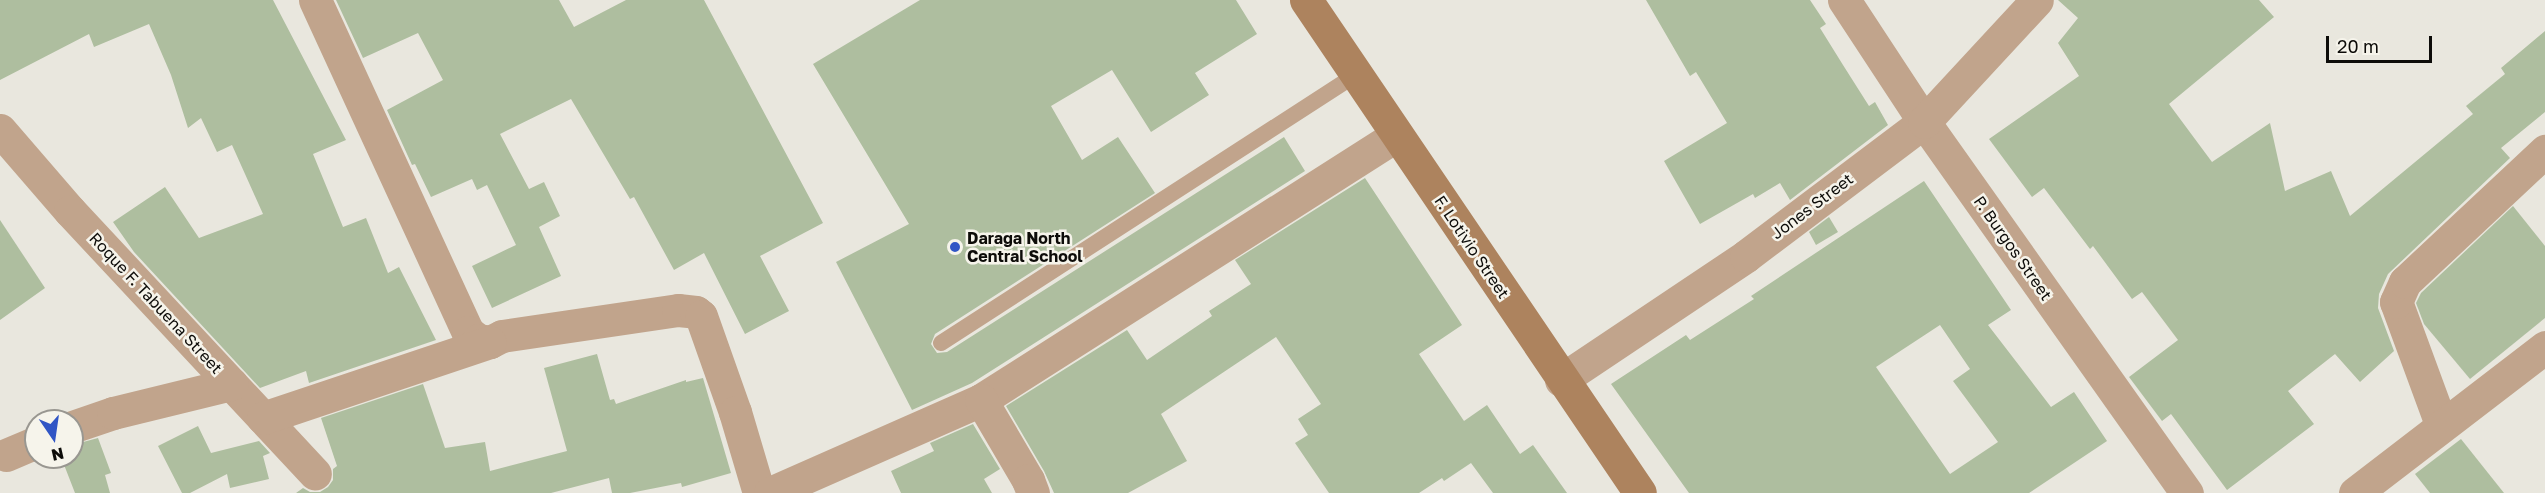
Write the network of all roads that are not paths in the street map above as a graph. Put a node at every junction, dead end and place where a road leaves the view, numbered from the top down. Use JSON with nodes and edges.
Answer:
{"nodes":[{"id":1,"x":315,"y":0,"type":"edge"},
{"id":2,"x":1306,"y":0,"type":"edge"},
{"id":3,"x":1844,"y":0,"type":"edge"},
{"id":4,"x":2037,"y":0,"type":"edge"},
{"id":5,"x":1356,"y":75,"type":"junction"},
{"id":6,"x":1924,"y":122,"type":"junction"},
{"id":7,"x":0,"y":130,"type":"edge"},
{"id":8,"x":1397,"y":135,"type":"junction"},
{"id":9,"x":2545,"y":151,"type":"edge"},
{"id":10,"x":490,"y":342,"type":"junction"},
{"id":11,"x":941,"y":343,"type":"dead end"},
{"id":12,"x":2545,"y":347,"type":"edge"},
{"id":13,"x":1562,"y":380,"type":"junction"},
{"id":14,"x":231,"y":384,"type":"junction"},
{"id":15,"x":981,"y":400,"type":"junction"},
{"id":16,"x":263,"y":418,"type":"junction"},
{"id":17,"x":84,"y":423,"type":"edge"},
{"id":18,"x":2441,"y":424,"type":"junction"},
{"id":19,"x":24,"y":447,"type":"edge"},
{"id":20,"x":6,"y":454,"type":"dead end"},
{"id":21,"x":315,"y":474,"type":"dead end"},
{"id":22,"x":759,"y":493,"type":"edge"},
{"id":23,"x":770,"y":493,"type":"edge"},
{"id":24,"x":1033,"y":493,"type":"edge"},
{"id":25,"x":1640,"y":493,"type":"edge"},
{"id":26,"x":2187,"y":493,"type":"edge"},
{"id":27,"x":2355,"y":493,"type":"edge"}],
"edges":[{"from":1,"to":10,"type":"street"},
{"from":2,"to":5,"type":"street","name":"F. Lotivio Street"},
{"from":3,"to":6,"type":"street","name":"P. Burgos Street"},
{"from":4,"to":6,"type":"street","name":"Jones Street"},
{"from":5,"to":8,"type":"street","name":"F. Lotivio Street"},
{"from":5,"to":11,"type":"lane"},
{"from":6,"to":13,"type":"street","name":"Jones Street"},
{"from":6,"to":26,"type":"street","name":"P. Burgos Street"},
{"from":7,"to":14,"type":"street","name":"Roque F. Tabuena Street"},
{"from":8,"to":13,"type":"street","name":"F. Lotivio Street"},
{"from":8,"to":15,"type":"street"},
{"from":9,"to":18,"type":"street"},
{"from":10,"to":16,"type":"street"},
{"from":10,"to":22,"type":"street"},
{"from":12,"to":18,"type":"street"},
{"from":13,"to":25,"type":"street","name":"F. Lotivio Street"},
{"from":14,"to":16,"type":"street","name":"Roque F. Tabuena Street"},
{"from":14,"to":17,"type":"street"},
{"from":15,"to":23,"type":"street"},
{"from":15,"to":24,"type":"street"},
{"from":16,"to":21,"type":"street","name":"Roque F. Tabuena Street"},
{"from":18,"to":27,"type":"street"},
{"from":19,"to":20,"type":"street"}]}
